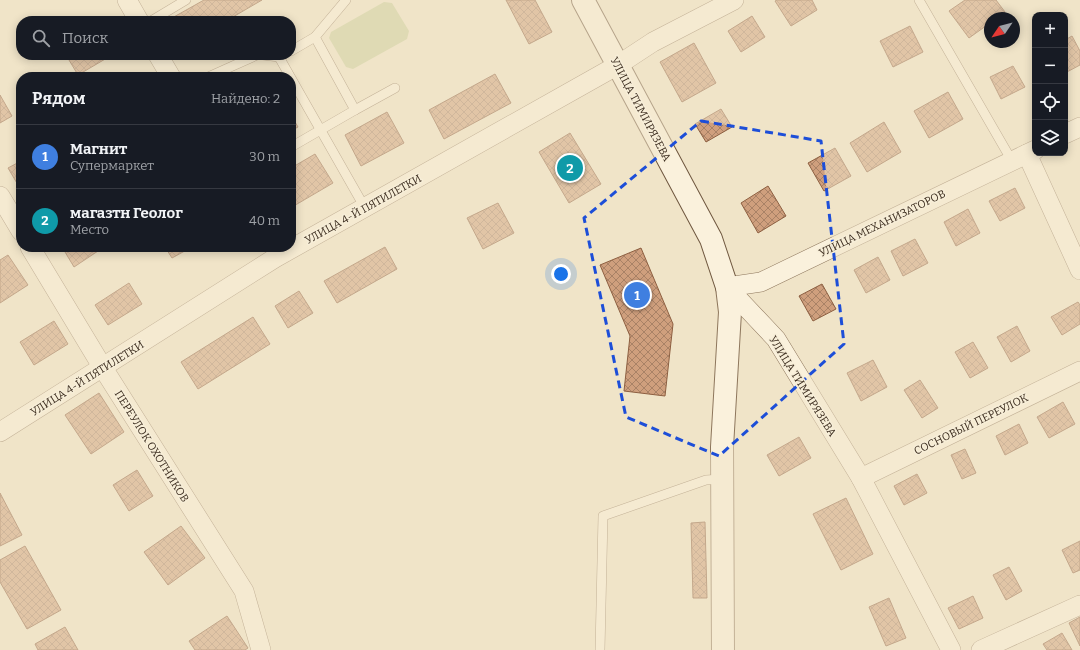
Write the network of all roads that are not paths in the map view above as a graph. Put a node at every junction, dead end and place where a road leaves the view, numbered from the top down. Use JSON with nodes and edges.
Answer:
{"nodes":[{"id":1,"x":127,"y":0,"type":"edge"},
{"id":2,"x":186,"y":0,"type":"edge"},
{"id":3,"x":346,"y":0,"type":"edge"},
{"id":4,"x":583,"y":0,"type":"edge"},
{"id":5,"x":734,"y":0,"type":"edge"},
{"id":6,"x":919,"y":0,"type":"edge"},
{"id":7,"x":136,"y":16,"type":"edge"},
{"id":8,"x":159,"y":16,"type":"edge"},
{"id":9,"x":315,"y":37,"type":"junction"},
{"id":10,"x":296,"y":48,"type":"edge"},
{"id":11,"x":161,"y":60,"type":"edge"},
{"id":12,"x":246,"y":60,"type":"edge"},
{"id":13,"x":283,"y":60,"type":"edge"},
{"id":14,"x":618,"y":64,"type":"junction"},
{"id":15,"x":168,"y":72,"type":"edge"},
{"id":16,"x":219,"y":72,"type":"edge"},
{"id":17,"x":290,"y":72,"type":"edge"},
{"id":18,"x":296,"y":83,"type":"edge"},
{"id":19,"x":395,"y":88,"type":"dead end"},
{"id":20,"x":355,"y":110,"type":"junction"},
{"id":21,"x":1080,"y":127,"type":"edge"},
{"id":22,"x":322,"y":129,"type":"junction"},
{"id":23,"x":1068,"y":133,"type":"edge"},
{"id":24,"x":296,"y":144,"type":"edge"},
{"id":25,"x":1025,"y":155,"type":"edge"},
{"id":26,"x":0,"y":196,"type":"edge"},
{"id":27,"x":365,"y":208,"type":"junction"},
{"id":28,"x":16,"y":223,"type":"edge"},
{"id":29,"x":296,"y":241,"type":"edge"},
{"id":30,"x":33,"y":252,"type":"edge"},
{"id":31,"x":271,"y":253,"type":"edge"},
{"id":32,"x":1080,"y":270,"type":"edge"},
{"id":33,"x":727,"y":287,"type":"junction"},
{"id":34,"x":103,"y":368,"type":"junction"},
{"id":35,"x":1080,"y":371,"type":"edge"},
{"id":36,"x":0,"y":432,"type":"edge"},
{"id":37,"x":861,"y":478,"type":"junction"},
{"id":38,"x":722,"y":479,"type":"junction"},
{"id":39,"x":1080,"y":605,"type":"edge"},
{"id":40,"x":261,"y":650,"type":"edge"},
{"id":41,"x":600,"y":650,"type":"edge"},
{"id":42,"x":723,"y":650,"type":"edge"},
{"id":43,"x":951,"y":650,"type":"edge"},
{"id":44,"x":981,"y":650,"type":"edge"}],
"edges":[{"from":1,"to":7,"type":"street"},
{"from":2,"to":8,"type":"lane"},
{"from":3,"to":9,"type":"lane"},
{"from":4,"to":14,"type":"street","name":"УЛИЦА ТИМИРЯЗЕВА"},
{"from":5,"to":14,"type":"street","name":"УЛИЦА 4-Й ПЯТИЛЕТКИ"},
{"from":6,"to":25,"type":"lane"},
{"from":9,"to":10,"type":"lane"},
{"from":9,"to":20,"type":"lane"},
{"from":11,"to":15,"type":"street"},
{"from":12,"to":16,"type":"lane"},
{"from":13,"to":17,"type":"lane"},
{"from":14,"to":27,"type":"street","name":"УЛИЦА 4-Й ПЯТИЛЕТКИ"},
{"from":14,"to":33,"type":"street","name":"УЛИЦА ТИМИРЯЗЕВА"},
{"from":18,"to":22,"type":"lane"},
{"from":19,"to":20,"type":"lane"},
{"from":20,"to":22,"type":"lane"},
{"from":21,"to":23,"type":"street"},
{"from":22,"to":24,"type":"lane"},
{"from":22,"to":27,"type":"lane"},
{"from":25,"to":32,"type":"street"},
{"from":25,"to":33,"type":"street","name":"УЛИЦА МЕХАНИЗАТОРОВ"},
{"from":26,"to":28,"type":"street"},
{"from":27,"to":29,"type":"street","name":"УЛИЦА 4-Й ПЯТИЛЕТКИ"},
{"from":30,"to":34,"type":"street","name":"ПЕРЕУЛОК ОХОТНИКОВ"},
{"from":31,"to":34,"type":"street","name":"УЛИЦА 4-Й ПЯТИЛЕТКИ"},
{"from":33,"to":37,"type":"street","name":"УЛИЦА ТИМИРЯЗЕВА"},
{"from":33,"to":38,"type":"street"},
{"from":34,"to":36,"type":"street","name":"УЛИЦА 4-Й ПЯТИЛЕТКИ"},
{"from":34,"to":40,"type":"street","name":"ПЕРЕУЛОК ОХОТНИКОВ"},
{"from":35,"to":37,"type":"street","name":"СОСНОВЫЙ ПЕРЕУЛОК"},
{"from":37,"to":43,"type":"street","name":"УЛИЦА ТИМИРЯЗЕВА"},
{"from":38,"to":41,"type":"lane"},
{"from":38,"to":42,"type":"street"},
{"from":39,"to":44,"type":"street"}]}
